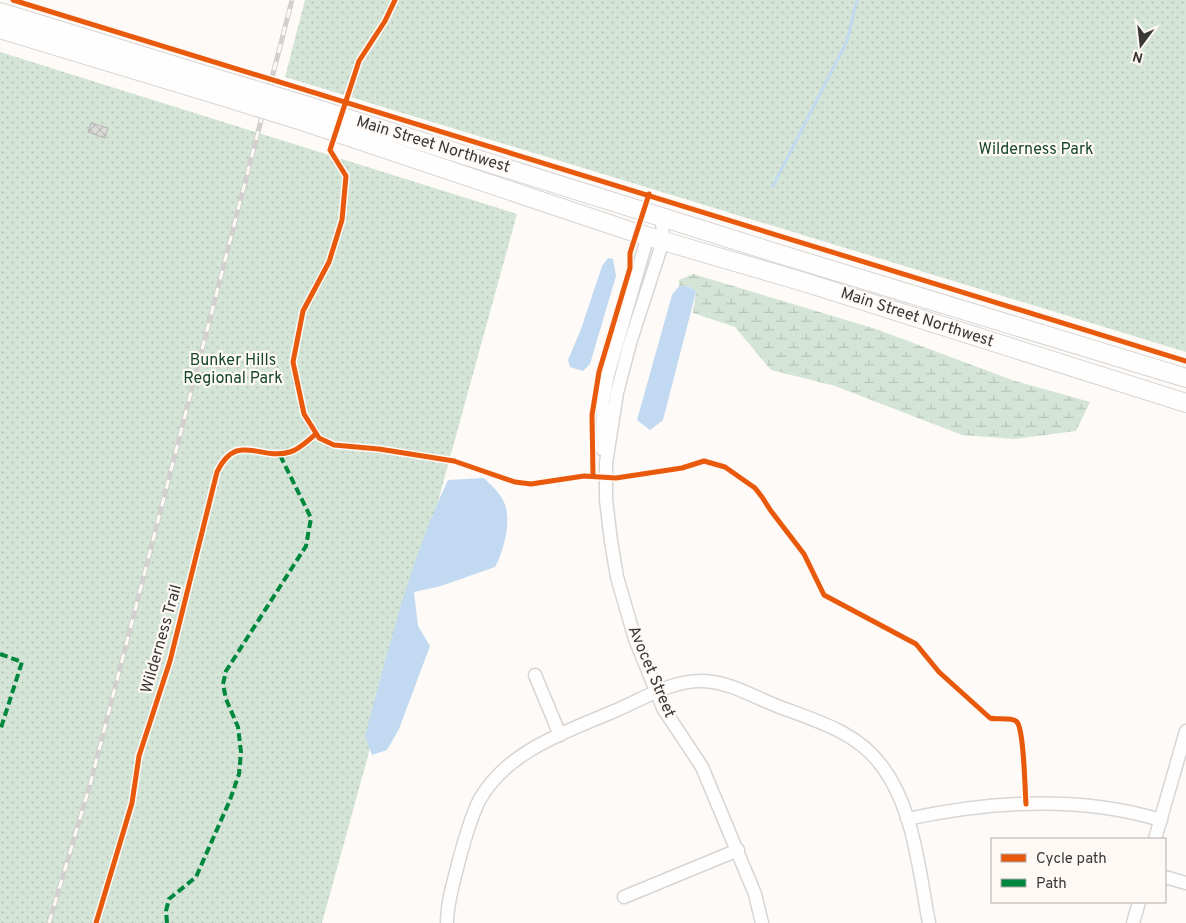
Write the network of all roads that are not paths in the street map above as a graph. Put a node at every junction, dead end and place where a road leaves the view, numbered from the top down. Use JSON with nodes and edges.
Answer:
{"nodes":[{"id":1,"x":0,"y":12,"type":"edge"},
{"id":2,"x":0,"y":29,"type":"edge"},
{"id":3,"x":223,"y":88,"type":"junction"},
{"id":4,"x":303,"y":113,"type":"junction"},
{"id":5,"x":659,"y":232,"type":"junction"},
{"id":6,"x":1186,"y":378,"type":"edge"},
{"id":7,"x":1186,"y":403,"type":"edge"},
{"id":8,"x":535,"y":675,"type":"dead end"},
{"id":9,"x":657,"y":693,"type":"junction"},
{"id":10,"x":1186,"y":731,"type":"edge"},
{"id":11,"x":560,"y":735,"type":"junction"},
{"id":12,"x":907,"y":819,"type":"junction"},
{"id":13,"x":1161,"y":820,"type":"junction"},
{"id":14,"x":1155,"y":838,"type":"edge"},
{"id":15,"x":738,"y":850,"type":"junction"},
{"id":16,"x":1166,"y":877,"type":"edge"},
{"id":17,"x":1186,"y":883,"type":"edge"},
{"id":18,"x":624,"y":897,"type":"dead end"},
{"id":19,"x":1139,"y":903,"type":"edge"},
{"id":20,"x":447,"y":923,"type":"edge"},
{"id":21,"x":762,"y":923,"type":"edge"},
{"id":22,"x":929,"y":923,"type":"edge"},
{"id":23,"x":1133,"y":923,"type":"edge"}],
"edges":[{"from":1,"to":3,"type":"main road","name":"Main Street Northwest"},
{"from":2,"to":3,"type":"main road","name":"Main Street Northwest"},
{"from":3,"to":4,"type":"main road","name":"Main Street Northwest","bridge":true},
{"from":4,"to":5,"type":"main road","name":"Main Street Northwest"},
{"from":4,"to":5,"type":"main road","name":"Main Street Northwest"},
{"from":5,"to":6,"type":"main road","name":"Main Street Northwest"},
{"from":5,"to":7,"type":"main road","name":"Main Street Northwest"},
{"from":5,"to":9,"type":"street","name":"Avocet Street"},
{"from":8,"to":11,"type":"street"},
{"from":9,"to":11,"type":"street"},
{"from":9,"to":12,"type":"street"},
{"from":9,"to":15,"type":"street","name":"Avocet Street"},
{"from":10,"to":13,"type":"street"},
{"from":11,"to":20,"type":"street"},
{"from":12,"to":13,"type":"street"},
{"from":12,"to":22,"type":"street"},
{"from":13,"to":14,"type":"street"},
{"from":15,"to":18,"type":"street"},
{"from":15,"to":21,"type":"street","name":"Avocet Street"},
{"from":16,"to":17,"type":"street"},
{"from":19,"to":23,"type":"street"}]}
